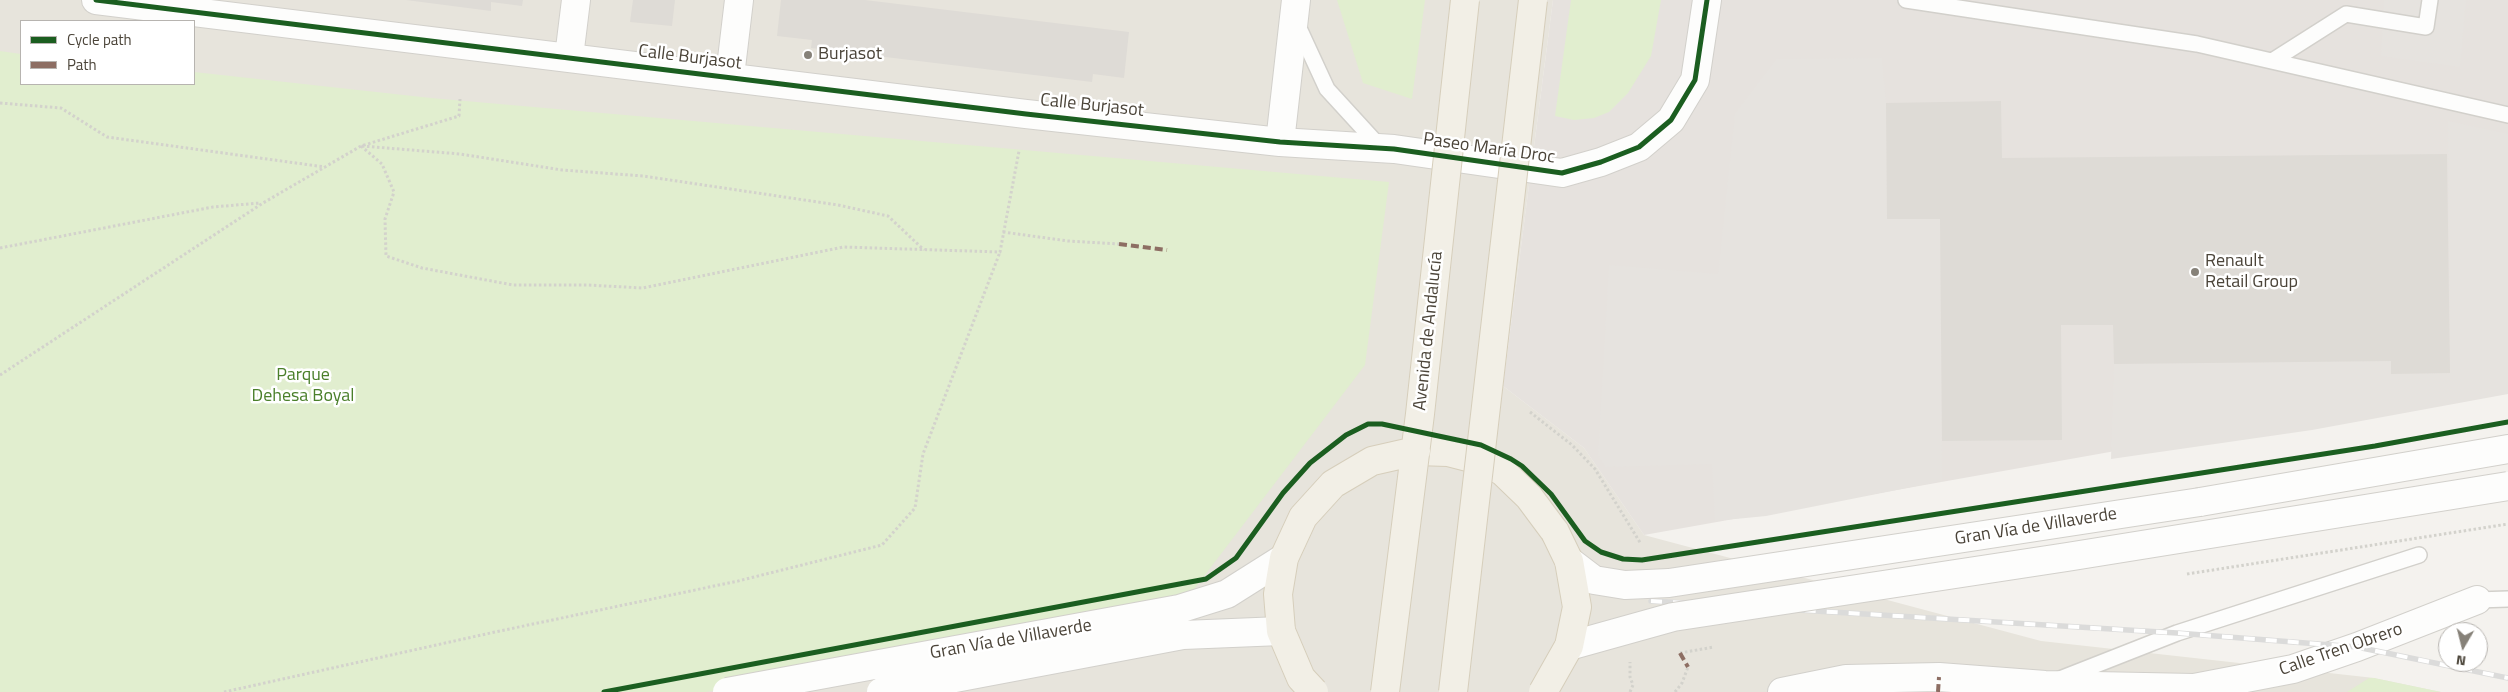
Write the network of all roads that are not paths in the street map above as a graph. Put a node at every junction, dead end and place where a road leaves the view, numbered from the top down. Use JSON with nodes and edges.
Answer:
{"nodes":[{"id":1,"x":96,"y":0,"type":"edge"},
{"id":2,"x":576,"y":0,"type":"edge"},
{"id":3,"x":739,"y":0,"type":"edge"},
{"id":4,"x":1465,"y":0,"type":"edge"},
{"id":5,"x":1532,"y":0,"type":"edge"},
{"id":6,"x":1707,"y":0,"type":"edge"},
{"id":7,"x":1906,"y":0,"type":"edge"},
{"id":8,"x":2430,"y":0,"type":"edge"},
{"id":9,"x":125,"y":2,"type":"edge"},
{"id":10,"x":1295,"y":8,"type":"edge"},
{"id":11,"x":569,"y":57,"type":"junction"},
{"id":12,"x":2272,"y":61,"type":"junction"},
{"id":13,"x":730,"y":76,"type":"junction"},
{"id":14,"x":2508,"y":115,"type":"edge"},
{"id":15,"x":1280,"y":142,"type":"junction"},
{"id":16,"x":1380,"y":148,"type":"junction"},
{"id":17,"x":2508,"y":449,"type":"edge"},
{"id":18,"x":1416,"y":451,"type":"junction"},
{"id":19,"x":1480,"y":460,"type":"junction"},
{"id":20,"x":2508,"y":486,"type":"edge"},
{"id":21,"x":2419,"y":555,"type":"dead end"},
{"id":22,"x":1284,"y":558,"type":"junction"},
{"id":23,"x":1569,"y":561,"type":"junction"},
{"id":24,"x":2508,"y":599,"type":"edge"},
{"id":25,"x":2477,"y":600,"type":"joint"},
{"id":26,"x":1282,"y":631,"type":"junction"},
{"id":27,"x":1569,"y":646,"type":"junction"},
{"id":28,"x":2045,"y":686,"type":"junction"},
{"id":29,"x":727,"y":692,"type":"edge"},
{"id":30,"x":881,"y":692,"type":"edge"},
{"id":31,"x":1314,"y":692,"type":"edge"},
{"id":32,"x":1385,"y":692,"type":"edge"},
{"id":33,"x":1453,"y":692,"type":"edge"},
{"id":34,"x":1543,"y":692,"type":"edge"},
{"id":35,"x":1782,"y":692,"type":"edge"}],
"edges":[{"from":1,"to":9,"type":"street","name":"Calle Burjasot"},
{"from":2,"to":11,"type":"street"},
{"from":3,"to":13,"type":"street"},
{"from":4,"to":18,"type":"main road","name":"Avenida de Andalucía","bridge":true},
{"from":5,"to":19,"type":"main road","bridge":true},
{"from":6,"to":16,"type":"street","name":"Paseo María Droc"},
{"from":7,"to":12,"type":"lane"},
{"from":8,"to":12,"type":"lane"},
{"from":9,"to":11,"type":"street","name":"Calle Burjasot"},
{"from":10,"to":15,"type":"street"},
{"from":10,"to":16,"type":"lane"},
{"from":11,"to":13,"type":"street","name":"Calle Burjasot"},
{"from":12,"to":14,"type":"lane"},
{"from":13,"to":15,"type":"street","name":"Calle Burjasot"},
{"from":15,"to":16,"type":"street","name":"Paseo María Droc"},
{"from":17,"to":23,"type":"street","name":"Gran Vía de Villaverde","bridge":true},
{"from":18,"to":19,"type":"main road"},
{"from":18,"to":22,"type":"main road","bridge":true},
{"from":18,"to":32,"type":"main road","name":"Avenida de Andalucía","bridge":true},
{"from":19,"to":23,"type":"main road","bridge":true},
{"from":19,"to":33,"type":"main road","bridge":true},
{"from":20,"to":27,"type":"street","name":"Gran Vía de Villaverde","bridge":true},
{"from":21,"to":28,"type":"lane"},
{"from":22,"to":26,"type":"main road","bridge":true},
{"from":22,"to":29,"type":"street","name":"Gran Vía de Villaverde","bridge":true},
{"from":23,"to":27,"type":"main road","bridge":true},
{"from":24,"to":25,"type":"lane"},
{"from":25,"to":28,"type":"street","name":"Calle Tren Obrero"},
{"from":26,"to":30,"type":"street","name":"Gran Vía de Villaverde","bridge":true},
{"from":26,"to":31,"type":"main road","bridge":true},
{"from":27,"to":34,"type":"main road","bridge":true},
{"from":28,"to":35,"type":"street","name":"Calle Tren Obrero"}]}
